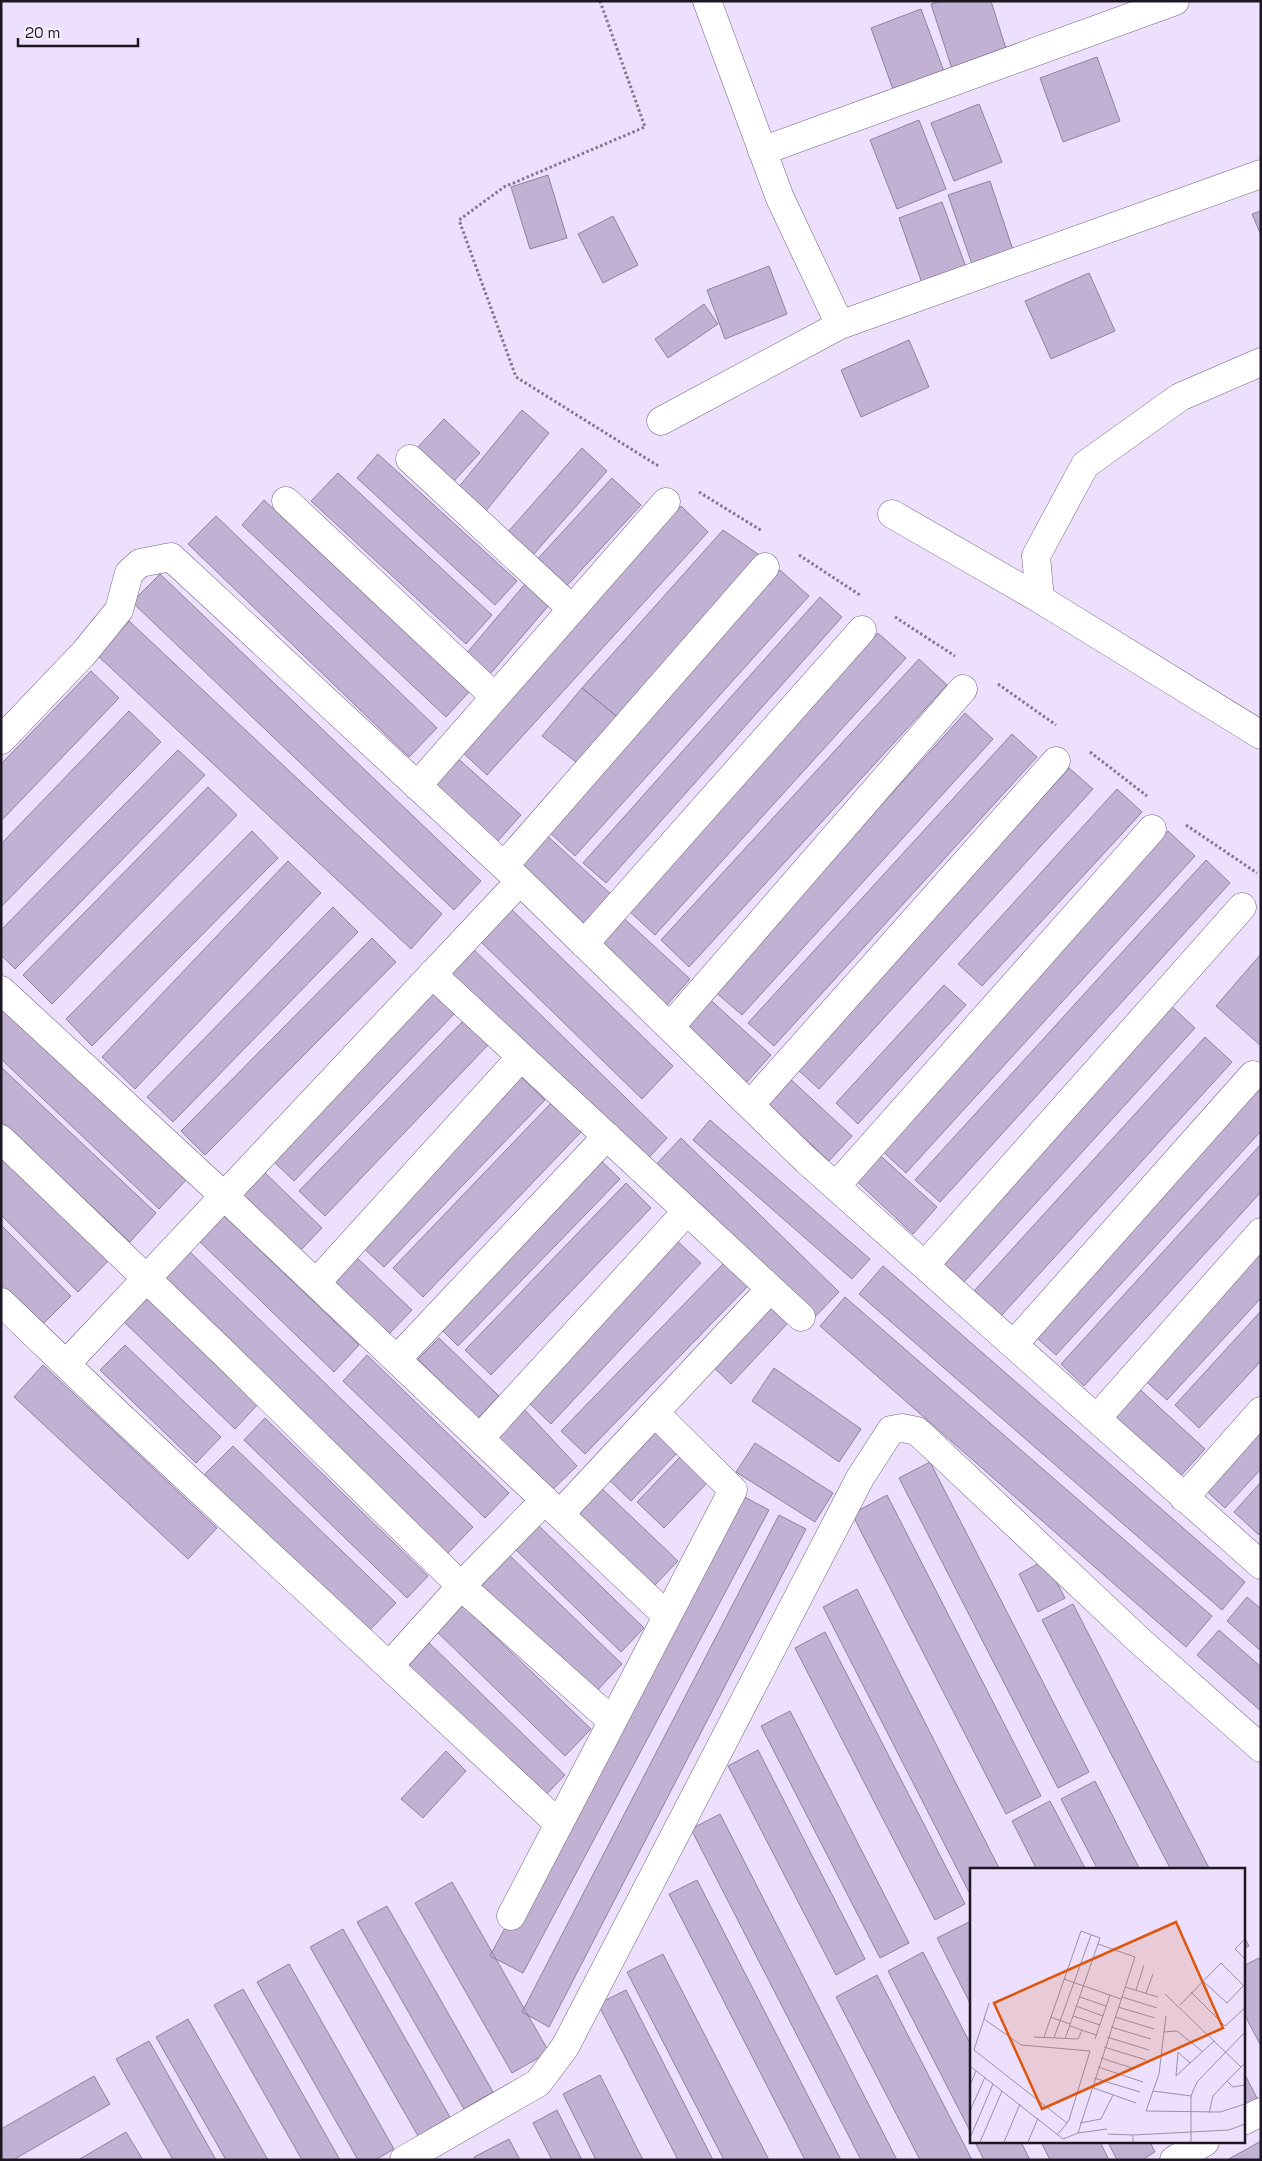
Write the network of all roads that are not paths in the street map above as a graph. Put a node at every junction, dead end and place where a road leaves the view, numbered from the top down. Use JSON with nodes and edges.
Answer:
{"nodes":[{"id":1,"x":707,"y":1,"type":"edge"},
{"id":2,"x":1175,"y":1,"type":"edge"},
{"id":3,"x":762,"y":152,"type":"junction"},
{"id":4,"x":1261,"y":174,"type":"edge"},
{"id":5,"x":840,"y":325,"type":"junction"},
{"id":6,"x":1261,"y":362,"type":"edge"},
{"id":7,"x":661,"y":421,"type":"dead end"},
{"id":8,"x":410,"y":459,"type":"dead end"},
{"id":9,"x":286,"y":501,"type":"dead end"},
{"id":10,"x":666,"y":502,"type":"dead end"},
{"id":11,"x":892,"y":514,"type":"dead end"},
{"id":12,"x":765,"y":567,"type":"dead end"},
{"id":13,"x":1040,"y":599,"type":"junction"},
{"id":14,"x":572,"y":610,"type":"junction"},
{"id":15,"x":862,"y":630,"type":"dead end"},
{"id":16,"x":963,"y":689,"type":"dead end"},
{"id":17,"x":496,"y":697,"type":"junction"},
{"id":18,"x":1261,"y":735,"type":"edge"},
{"id":19,"x":1,"y":740,"type":"edge"},
{"id":20,"x":1056,"y":761,"type":"dead end"},
{"id":21,"x":417,"y":786,"type":"junction"},
{"id":22,"x":1152,"y":829,"type":"dead end"},
{"id":23,"x":512,"y":874,"type":"junction"},
{"id":24,"x":1242,"y":907,"type":"dead end"},
{"id":25,"x":584,"y":944,"type":"junction"},
{"id":26,"x":432,"y":974,"type":"junction"},
{"id":27,"x":1,"y":990,"type":"edge"},
{"id":28,"x":670,"y":1027,"type":"junction"},
{"id":29,"x":522,"y":1057,"type":"junction"},
{"id":30,"x":1253,"y":1075,"type":"dead end"},
{"id":31,"x":750,"y":1105,"type":"junction"},
{"id":32,"x":607,"y":1136,"type":"junction"},
{"id":33,"x":1,"y":1139,"type":"edge"},
{"id":34,"x":836,"y":1186,"type":"junction"},
{"id":35,"x":224,"y":1196,"type":"junction"},
{"id":36,"x":687,"y":1211,"type":"junction"},
{"id":37,"x":1261,"y":1232,"type":"edge"},
{"id":38,"x":925,"y":1265,"type":"junction"},
{"id":39,"x":146,"y":1279,"type":"junction"},
{"id":40,"x":316,"y":1283,"type":"junction"},
{"id":41,"x":770,"y":1289,"type":"junction"},
{"id":42,"x":1,"y":1302,"type":"edge"},
{"id":43,"x":801,"y":1317,"type":"dead end"},
{"id":44,"x":1014,"y":1344,"type":"junction"},
{"id":45,"x":397,"y":1360,"type":"junction"},
{"id":46,"x":66,"y":1364,"type":"junction"},
{"id":47,"x":1261,"y":1411,"type":"edge"},
{"id":48,"x":655,"y":1413,"type":"junction"},
{"id":49,"x":1096,"y":1418,"type":"junction"},
{"id":50,"x":480,"y":1438,"type":"junction"},
{"id":51,"x":1184,"y":1498,"type":"junction"},
{"id":52,"x":552,"y":1507,"type":"junction"},
{"id":53,"x":1261,"y":1565,"type":"edge"},
{"id":54,"x":460,"y":1586,"type":"junction"},
{"id":55,"x":667,"y":1616,"type":"junction"},
{"id":56,"x":389,"y":1666,"type":"junction"},
{"id":57,"x":612,"y":1721,"type":"junction"},
{"id":58,"x":1261,"y":1748,"type":"edge"},
{"id":59,"x":559,"y":1824,"type":"junction"},
{"id":60,"x":511,"y":1916,"type":"dead end"},
{"id":61,"x":1261,"y":2112,"type":"edge"},
{"id":62,"x":1244,"y":2120,"type":"edge"},
{"id":63,"x":1202,"y":2144,"type":"edge"},
{"id":64,"x":404,"y":2160,"type":"edge"},
{"id":65,"x":1174,"y":2160,"type":"edge"}],
"edges":[{"from":1,"to":3,"type":"street"},
{"from":2,"to":3,"type":"street"},
{"from":3,"to":5,"type":"street"},
{"from":4,"to":5,"type":"street"},
{"from":5,"to":7,"type":"street"},
{"from":6,"to":13,"type":"street"},
{"from":8,"to":14,"type":"street"},
{"from":9,"to":17,"type":"street"},
{"from":10,"to":14,"type":"street"},
{"from":11,"to":13,"type":"street"},
{"from":12,"to":23,"type":"street"},
{"from":13,"to":18,"type":"street"},
{"from":14,"to":17,"type":"street"},
{"from":15,"to":25,"type":"street"},
{"from":16,"to":28,"type":"street"},
{"from":17,"to":21,"type":"street"},
{"from":19,"to":21,"type":"street"},
{"from":20,"to":31,"type":"street"},
{"from":21,"to":23,"type":"street"},
{"from":22,"to":34,"type":"street"},
{"from":23,"to":25,"type":"street"},
{"from":23,"to":26,"type":"street"},
{"from":24,"to":38,"type":"street"},
{"from":25,"to":28,"type":"street"},
{"from":26,"to":29,"type":"street"},
{"from":26,"to":35,"type":"street"},
{"from":27,"to":35,"type":"street"},
{"from":28,"to":31,"type":"street"},
{"from":29,"to":32,"type":"street"},
{"from":29,"to":40,"type":"street"},
{"from":30,"to":44,"type":"street"},
{"from":31,"to":34,"type":"street"},
{"from":32,"to":36,"type":"street"},
{"from":32,"to":45,"type":"street"},
{"from":33,"to":39,"type":"street"},
{"from":34,"to":38,"type":"street"},
{"from":35,"to":39,"type":"street"},
{"from":35,"to":40,"type":"street"},
{"from":36,"to":41,"type":"street"},
{"from":36,"to":50,"type":"street"},
{"from":37,"to":49,"type":"street"},
{"from":38,"to":44,"type":"street"},
{"from":39,"to":46,"type":"street"},
{"from":39,"to":54,"type":"street"},
{"from":40,"to":45,"type":"street"},
{"from":41,"to":43,"type":"street"},
{"from":41,"to":48,"type":"street"},
{"from":42,"to":46,"type":"street"},
{"from":44,"to":49,"type":"street"},
{"from":45,"to":50,"type":"street"},
{"from":46,"to":56,"type":"street"},
{"from":47,"to":51,"type":"street"},
{"from":48,"to":52,"type":"street"},
{"from":48,"to":55,"type":"street"},
{"from":49,"to":51,"type":"street"},
{"from":50,"to":52,"type":"street"},
{"from":51,"to":53,"type":"street"},
{"from":52,"to":54,"type":"street"},
{"from":52,"to":55,"type":"street"},
{"from":54,"to":56,"type":"street"},
{"from":54,"to":57,"type":"street"},
{"from":55,"to":57,"type":"street"},
{"from":56,"to":59,"type":"street"},
{"from":57,"to":59,"type":"street"},
{"from":58,"to":64,"type":"street"},
{"from":59,"to":60,"type":"street"},
{"from":61,"to":62,"type":"street"},
{"from":63,"to":65,"type":"street"}]}
